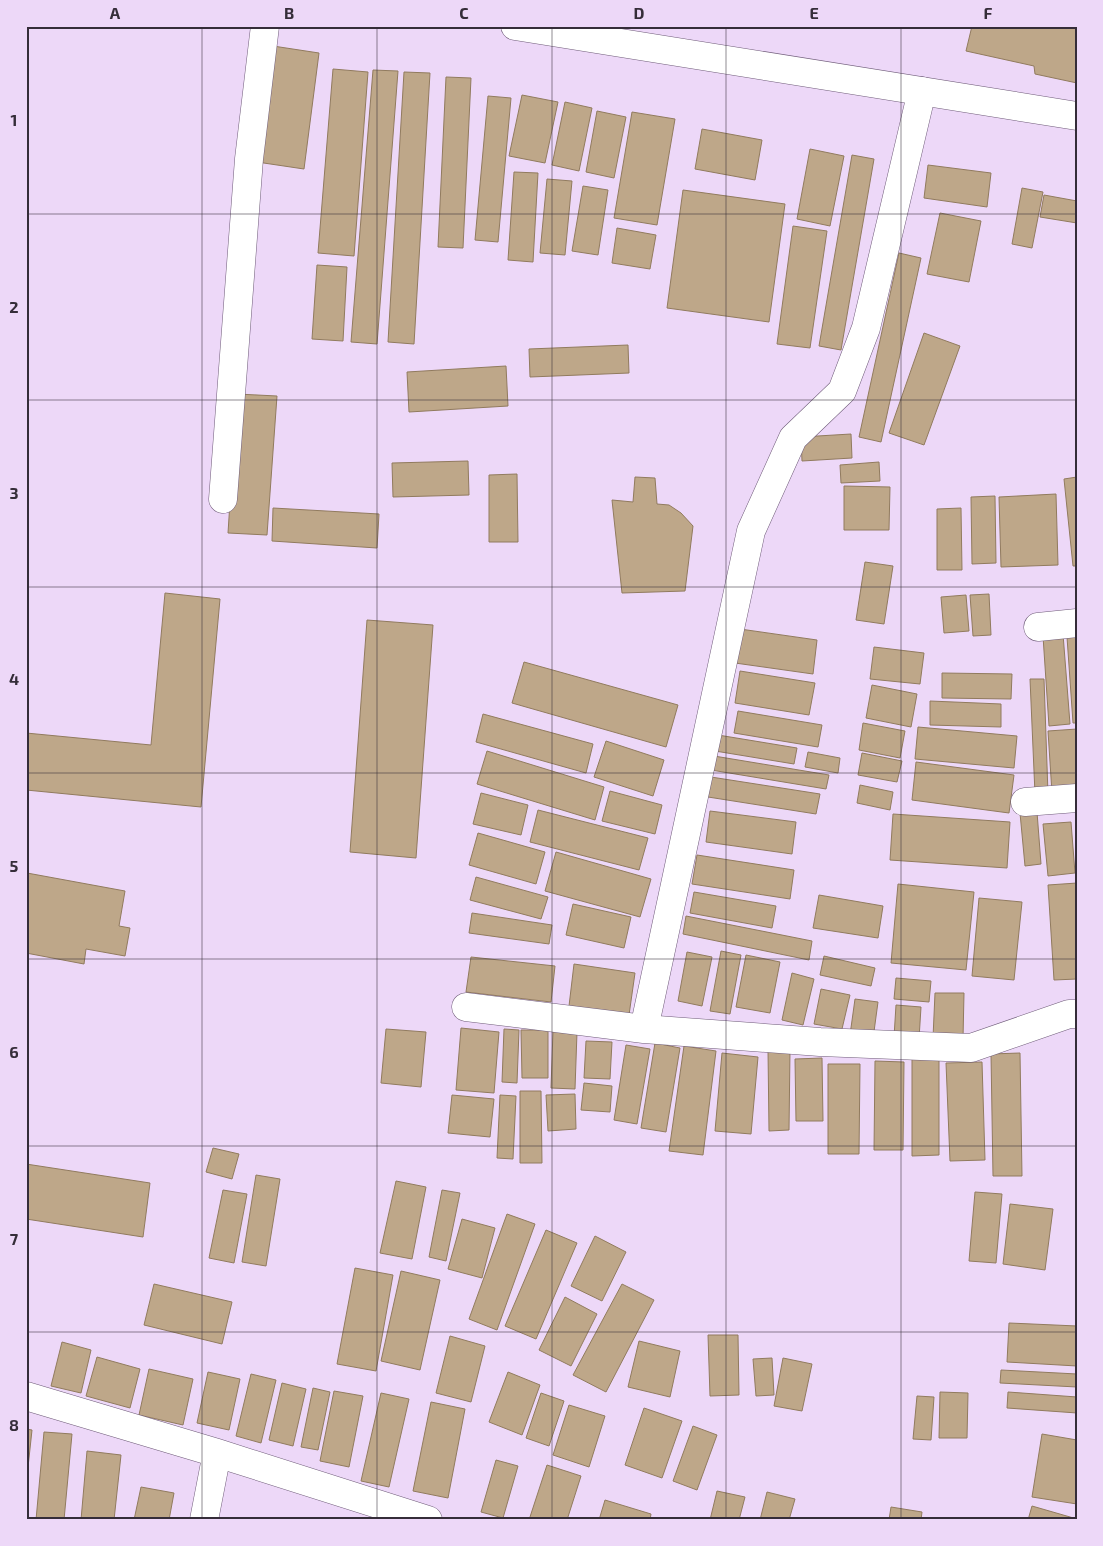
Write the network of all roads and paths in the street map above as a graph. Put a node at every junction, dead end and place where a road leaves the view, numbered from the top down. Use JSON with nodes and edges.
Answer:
{"nodes":[{"id":1,"x":265,"y":26,"type":"edge"},
{"id":2,"x":515,"y":26,"type":"edge"},
{"id":3,"x":569,"y":31,"type":"edge"},
{"id":4,"x":922,"y":91,"type":"junction"},
{"id":5,"x":1077,"y":116,"type":"edge"},
{"id":6,"x":223,"y":499,"type":"dead end"},
{"id":7,"x":1077,"y":623,"type":"edge"},
{"id":8,"x":1038,"y":628,"type":"dead end"},
{"id":9,"x":1077,"y":798,"type":"edge"},
{"id":10,"x":1025,"y":802,"type":"dead end"},
{"id":11,"x":466,"y":1007,"type":"dead end"},
{"id":12,"x":1077,"y":1014,"type":"edge"},
{"id":13,"x":644,"y":1029,"type":"junction"},
{"id":14,"x":26,"y":1396,"type":"edge"},
{"id":15,"x":217,"y":1453,"type":"junction"},
{"id":16,"x":204,"y":1520,"type":"edge"},
{"id":17,"x":428,"y":1520,"type":"edge"}],
"edges":[{"from":1,"to":6,"type":"street"},
{"from":2,"to":3,"type":"street"},
{"from":3,"to":4,"type":"street"},
{"from":4,"to":5,"type":"street"},
{"from":4,"to":13,"type":"street"},
{"from":7,"to":8,"type":"street"},
{"from":9,"to":10,"type":"street"},
{"from":11,"to":13,"type":"street"},
{"from":12,"to":13,"type":"street"},
{"from":14,"to":15,"type":"street"},
{"from":15,"to":16,"type":"street"},
{"from":15,"to":17,"type":"street"}]}
